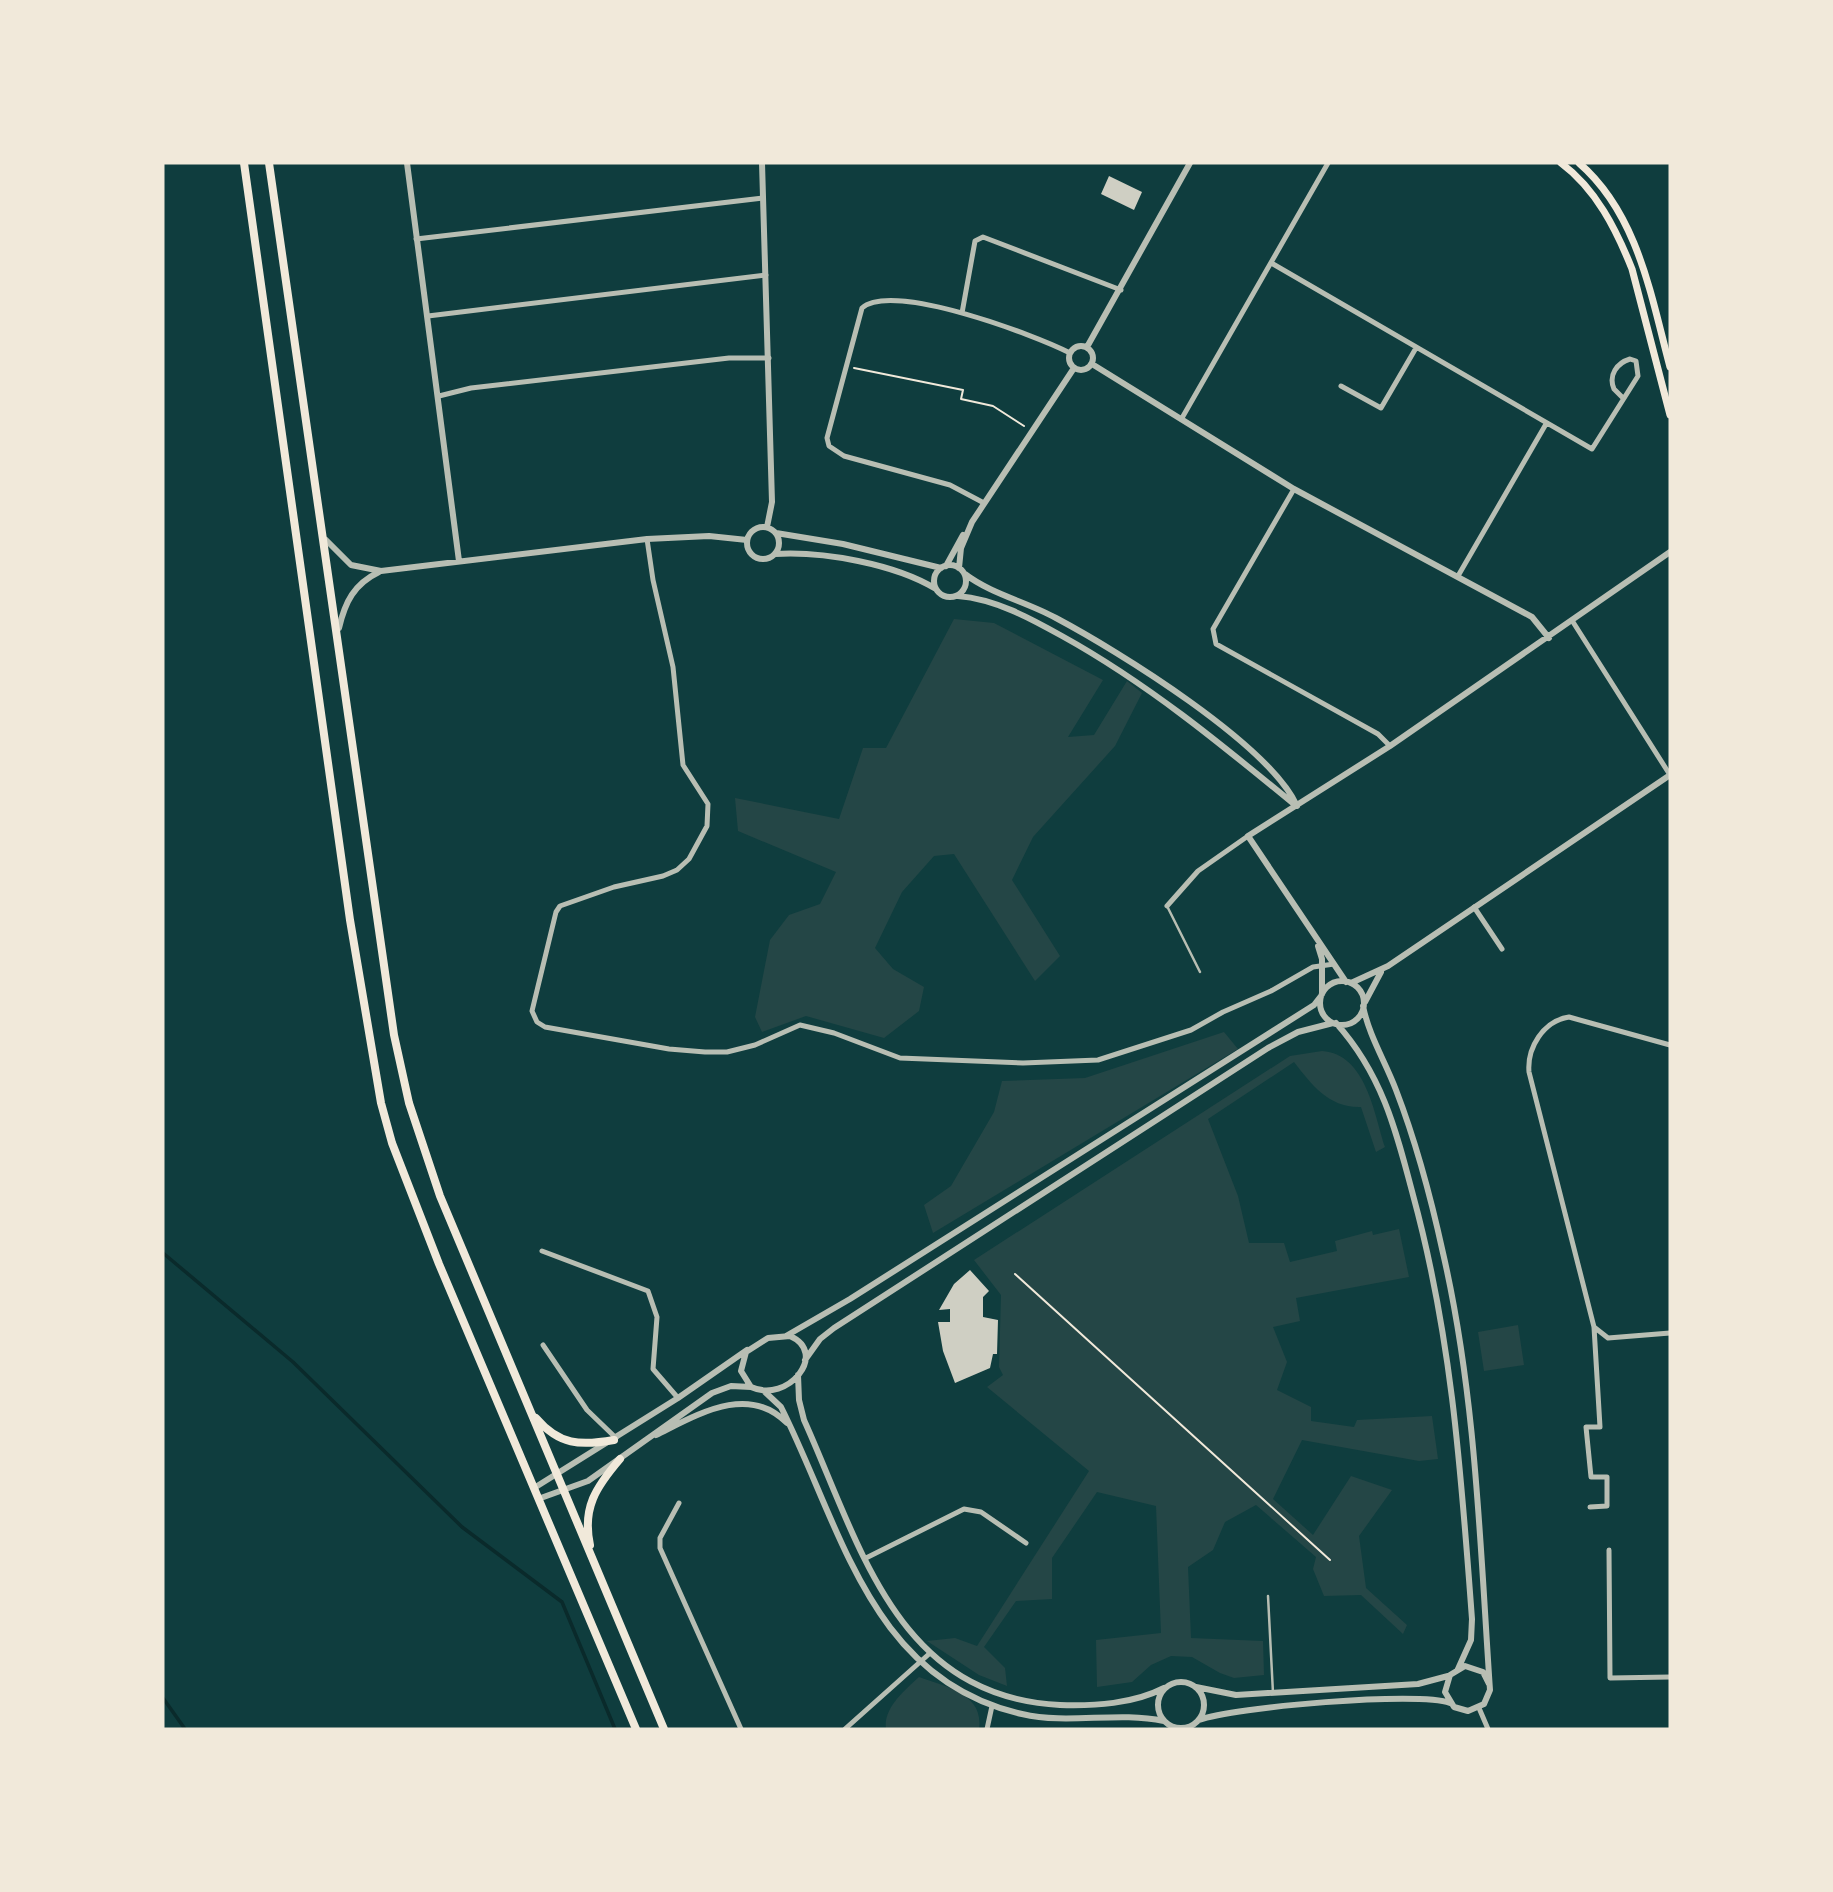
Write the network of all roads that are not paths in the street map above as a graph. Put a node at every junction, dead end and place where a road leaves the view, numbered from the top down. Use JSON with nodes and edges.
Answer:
{"nodes":[{"id":1,"x":244,"y":163,"type":"edge"},
{"id":2,"x":269,"y":163,"type":"edge"},
{"id":3,"x":407,"y":163,"type":"edge"},
{"id":4,"x":762,"y":163,"type":"edge"},
{"id":5,"x":1190,"y":163,"type":"edge"},
{"id":6,"x":1328,"y":163,"type":"edge"},
{"id":7,"x":1561,"y":163,"type":"edge"},
{"id":8,"x":1579,"y":163,"type":"edge"},
{"id":9,"x":763,"y":198,"type":"junction"},
{"id":10,"x":416,"y":239,"type":"junction"},
{"id":11,"x":1273,"y":264,"type":"junction"},
{"id":12,"x":766,"y":275,"type":"junction"},
{"id":13,"x":1121,"y":290,"type":"junction"},
{"id":14,"x":962,"y":313,"type":"junction"},
{"id":15,"x":428,"y":316,"type":"junction"},
{"id":16,"x":1087,"y":348,"type":"junction"},
{"id":17,"x":1416,"y":348,"type":"junction"},
{"id":18,"x":1070,"y":353,"type":"junction"},
{"id":19,"x":769,"y":358,"type":"junction"},
{"id":20,"x":1091,"y":364,"type":"junction"},
{"id":21,"x":1074,"y":368,"type":"junction"},
{"id":22,"x":1670,"y":368,"type":"edge"},
{"id":23,"x":1341,"y":386,"type":"dead end"},
{"id":24,"x":439,"y":396,"type":"junction"},
{"id":25,"x":1623,"y":398,"type":"junction"},
{"id":26,"x":1670,"y":415,"type":"edge"},
{"id":27,"x":1182,"y":418,"type":"junction"},
{"id":28,"x":1546,"y":424,"type":"junction"},
{"id":29,"x":1294,"y":488,"type":"junction"},
{"id":30,"x":984,"y":503,"type":"junction"},
{"id":31,"x":972,"y":522,"type":"junction"},
{"id":32,"x":767,"y":527,"type":"junction"},
{"id":33,"x":776,"y":533,"type":"junction"},
{"id":34,"x":647,"y":538,"type":"junction"},
{"id":35,"x":326,"y":540,"type":"junction"},
{"id":36,"x":747,"y":540,"type":"junction"},
{"id":37,"x":1670,"y":552,"type":"edge"},
{"id":38,"x":775,"y":554,"type":"junction"},
{"id":39,"x":459,"y":561,"type":"junction"},
{"id":40,"x":944,"y":567,"type":"junction"},
{"id":41,"x":959,"y":568,"type":"junction"},
{"id":42,"x":381,"y":572,"type":"junction"},
{"id":43,"x":965,"y":574,"type":"junction"},
{"id":44,"x":1458,"y":576,"type":"junction"},
{"id":45,"x":936,"y":589,"type":"junction"},
{"id":46,"x":958,"y":596,"type":"junction"},
{"id":47,"x":1573,"y":622,"type":"junction"},
{"id":48,"x":339,"y":628,"type":"junction"},
{"id":49,"x":1549,"y":638,"type":"junction"},
{"id":50,"x":1390,"y":746,"type":"junction"},
{"id":51,"x":1670,"y":775,"type":"edge"},
{"id":52,"x":1297,"y":806,"type":"junction"},
{"id":53,"x":1248,"y":836,"type":"junction"},
{"id":54,"x":1167,"y":906,"type":"joint"},
{"id":55,"x":1474,"y":908,"type":"junction"},
{"id":56,"x":1313,"y":934,"type":"junction"},
{"id":57,"x":1502,"y":949,"type":"dead end"},
{"id":58,"x":1322,"y":964,"type":"junction"},
{"id":59,"x":1334,"y":964,"type":"junction"},
{"id":60,"x":1388,"y":966,"type":"junction"},
{"id":61,"x":1200,"y":972,"type":"dead end"},
{"id":62,"x":1349,"y":982,"type":"junction"},
{"id":63,"x":1322,"y":995,"type":"junction"},
{"id":64,"x":1364,"y":1005,"type":"junction"},
{"id":65,"x":1335,"y":1023,"type":"junction"},
{"id":66,"x":1670,"y":1045,"type":"edge"},
{"id":67,"x":542,"y":1251,"type":"dead end"},
{"id":68,"x":1594,"y":1327,"type":"junction"},
{"id":69,"x":1670,"y":1333,"type":"edge"},
{"id":70,"x":786,"y":1336,"type":"junction"},
{"id":71,"x":543,"y":1345,"type":"dead end"},
{"id":72,"x":747,"y":1350,"type":"junction"},
{"id":73,"x":805,"y":1360,"type":"junction"},
{"id":74,"x":798,"y":1376,"type":"junction"},
{"id":75,"x":751,"y":1387,"type":"junction"},
{"id":76,"x":765,"y":1392,"type":"junction"},
{"id":77,"x":678,"y":1398,"type":"junction"},
{"id":78,"x":529,"y":1410,"type":"junction"},
{"id":79,"x":791,"y":1427,"type":"junction"},
{"id":80,"x":615,"y":1439,"type":"junction"},
{"id":81,"x":642,"y":1441,"type":"junction"},
{"id":82,"x":620,"y":1459,"type":"junction"},
{"id":83,"x":558,"y":1474,"type":"junction"},
{"id":84,"x":534,"y":1488,"type":"junction"},
{"id":85,"x":565,"y":1492,"type":"junction"},
{"id":86,"x":538,"y":1499,"type":"junction"},
{"id":87,"x":679,"y":1503,"type":"dead end"},
{"id":88,"x":1590,"y":1507,"type":"dead end"},
{"id":89,"x":1026,"y":1544,"type":"dead end"},
{"id":90,"x":1609,"y":1550,"type":"dead end"},
{"id":91,"x":866,"y":1558,"type":"junction"},
{"id":92,"x":593,"y":1562,"type":"junction"},
{"id":93,"x":1268,"y":1596,"type":"dead end"},
{"id":94,"x":929,"y":1654,"type":"junction"},
{"id":95,"x":920,"y":1664,"type":"junction"},
{"id":96,"x":1458,"y":1669,"type":"junction"},
{"id":97,"x":1450,"y":1675,"type":"junction"},
{"id":98,"x":1670,"y":1677,"type":"edge"},
{"id":99,"x":1489,"y":1684,"type":"junction"},
{"id":100,"x":1196,"y":1687,"type":"junction"},
{"id":101,"x":1164,"y":1688,"type":"junction"},
{"id":102,"x":1273,"y":1693,"type":"junction"},
{"id":103,"x":1450,"y":1703,"type":"junction"},
{"id":104,"x":992,"y":1706,"type":"junction"},
{"id":105,"x":1479,"y":1708,"type":"junction"},
{"id":106,"x":1199,"y":1720,"type":"junction"},
{"id":107,"x":1164,"y":1721,"type":"junction"},
{"id":108,"x":636,"y":1729,"type":"edge"},
{"id":109,"x":664,"y":1729,"type":"edge"},
{"id":110,"x":741,"y":1729,"type":"edge"},
{"id":111,"x":845,"y":1729,"type":"edge"},
{"id":112,"x":987,"y":1729,"type":"edge"},
{"id":113,"x":1488,"y":1729,"type":"edge"}],
"edges":[{"from":1,"to":84,"type":"main road"},
{"from":2,"to":35,"type":"main road"},
{"from":3,"to":10,"type":"street"},
{"from":4,"to":9,"type":"street"},
{"from":5,"to":13,"type":"street"},
{"from":6,"to":11,"type":"street"},
{"from":7,"to":26,"type":"main road"},
{"from":8,"to":22,"type":"main road"},
{"from":9,"to":10,"type":"street"},
{"from":9,"to":12,"type":"street"},
{"from":10,"to":15,"type":"street"},
{"from":11,"to":17,"type":"street"},
{"from":11,"to":27,"type":"street"},
{"from":12,"to":15,"type":"street"},
{"from":12,"to":19,"type":"street"},
{"from":13,"to":14,"type":"street"},
{"from":13,"to":16,"type":"street"},
{"from":14,"to":18,"type":"street"},
{"from":14,"to":30,"type":"street"},
{"from":15,"to":24,"type":"street"},
{"from":16,"to":18,"type":"street"},
{"from":16,"to":20,"type":"street"},
{"from":17,"to":23,"type":"street"},
{"from":17,"to":28,"type":"street"},
{"from":18,"to":21,"type":"street"},
{"from":19,"to":24,"type":"street"},
{"from":19,"to":32,"type":"street"},
{"from":20,"to":21,"type":"street"},
{"from":20,"to":27,"type":"street"},
{"from":21,"to":30,"type":"street"},
{"from":24,"to":39,"type":"street"},
{"from":25,"to":25,"type":"street"},
{"from":25,"to":28,"type":"street"},
{"from":27,"to":29,"type":"street"},
{"from":28,"to":44,"type":"street"},
{"from":29,"to":44,"type":"street"},
{"from":29,"to":50,"type":"street"},
{"from":30,"to":31,"type":"street"},
{"from":31,"to":40,"type":"street"},
{"from":31,"to":41,"type":"street"},
{"from":32,"to":33,"type":"street"},
{"from":32,"to":36,"type":"street"},
{"from":33,"to":38,"type":"street"},
{"from":33,"to":40,"type":"street"},
{"from":34,"to":36,"type":"street"},
{"from":34,"to":39,"type":"street"},
{"from":34,"to":58,"type":"street"},
{"from":35,"to":42,"type":"street"},
{"from":35,"to":48,"type":"main road"},
{"from":36,"to":38,"type":"street"},
{"from":37,"to":47,"type":"street"},
{"from":38,"to":45,"type":"street"},
{"from":39,"to":42,"type":"street"},
{"from":40,"to":41,"type":"street"},
{"from":40,"to":45,"type":"street"},
{"from":41,"to":43,"type":"street"},
{"from":42,"to":48,"type":"street"},
{"from":43,"to":46,"type":"street"},
{"from":43,"to":52,"type":"street"},
{"from":44,"to":49,"type":"street"},
{"from":45,"to":46,"type":"street"},
{"from":46,"to":52,"type":"street"},
{"from":47,"to":49,"type":"street"},
{"from":47,"to":51,"type":"street"},
{"from":48,"to":78,"type":"main road"},
{"from":49,"to":50,"type":"street"},
{"from":50,"to":52,"type":"street"},
{"from":51,"to":55,"type":"street"},
{"from":52,"to":53,"type":"street"},
{"from":53,"to":54,"type":"street"},
{"from":53,"to":56,"type":"street"},
{"from":54,"to":61,"type":"lane"},
{"from":55,"to":57,"type":"street"},
{"from":55,"to":60,"type":"street"},
{"from":56,"to":58,"type":"street"},
{"from":56,"to":59,"type":"street"},
{"from":58,"to":59,"type":"street"},
{"from":58,"to":63,"type":"street"},
{"from":59,"to":62,"type":"street"},
{"from":60,"to":62,"type":"street"},
{"from":60,"to":64,"type":"street"},
{"from":62,"to":63,"type":"street"},
{"from":62,"to":64,"type":"street"},
{"from":63,"to":65,"type":"street"},
{"from":63,"to":70,"type":"street"},
{"from":64,"to":65,"type":"street"},
{"from":64,"to":99,"type":"street"},
{"from":65,"to":73,"type":"street"},
{"from":65,"to":96,"type":"street"},
{"from":66,"to":68,"type":"street"},
{"from":67,"to":77,"type":"street"},
{"from":68,"to":69,"type":"street"},
{"from":68,"to":88,"type":"street"},
{"from":70,"to":72,"type":"street"},
{"from":70,"to":73,"type":"street"},
{"from":71,"to":80,"type":"street"},
{"from":72,"to":75,"type":"street"},
{"from":72,"to":77,"type":"street"},
{"from":73,"to":74,"type":"street"},
{"from":74,"to":76,"type":"street"},
{"from":74,"to":91,"type":"street"},
{"from":75,"to":76,"type":"street"},
{"from":75,"to":81,"type":"street"},
{"from":76,"to":79,"type":"street"},
{"from":77,"to":80,"type":"street"},
{"from":78,"to":80,"type":"main road"},
{"from":78,"to":83,"type":"main road"},
{"from":79,"to":81,"type":"street"},
{"from":79,"to":95,"type":"street"},
{"from":80,"to":83,"type":"street"},
{"from":81,"to":82,"type":"street"},
{"from":82,"to":85,"type":"street"},
{"from":82,"to":92,"type":"main road"},
{"from":83,"to":84,"type":"street"},
{"from":83,"to":85,"type":"main road"},
{"from":84,"to":86,"type":"main road"},
{"from":85,"to":86,"type":"street"},
{"from":85,"to":92,"type":"main road"},
{"from":86,"to":108,"type":"main road"},
{"from":87,"to":110,"type":"street"},
{"from":89,"to":91,"type":"street"},
{"from":90,"to":98,"type":"street"},
{"from":91,"to":94,"type":"street"},
{"from":92,"to":109,"type":"main road"},
{"from":93,"to":102,"type":"lane"},
{"from":94,"to":95,"type":"street"},
{"from":94,"to":101,"type":"street"},
{"from":95,"to":104,"type":"street"},
{"from":95,"to":111,"type":"street"},
{"from":96,"to":97,"type":"street"},
{"from":96,"to":99,"type":"street"},
{"from":97,"to":102,"type":"street"},
{"from":97,"to":103,"type":"street"},
{"from":99,"to":105,"type":"street"},
{"from":100,"to":101,"type":"street"},
{"from":100,"to":102,"type":"street"},
{"from":100,"to":106,"type":"street"},
{"from":101,"to":107,"type":"street"},
{"from":103,"to":105,"type":"street"},
{"from":103,"to":106,"type":"street"},
{"from":104,"to":107,"type":"street"},
{"from":104,"to":112,"type":"street"},
{"from":105,"to":113,"type":"street"},
{"from":106,"to":107,"type":"street"}]}
